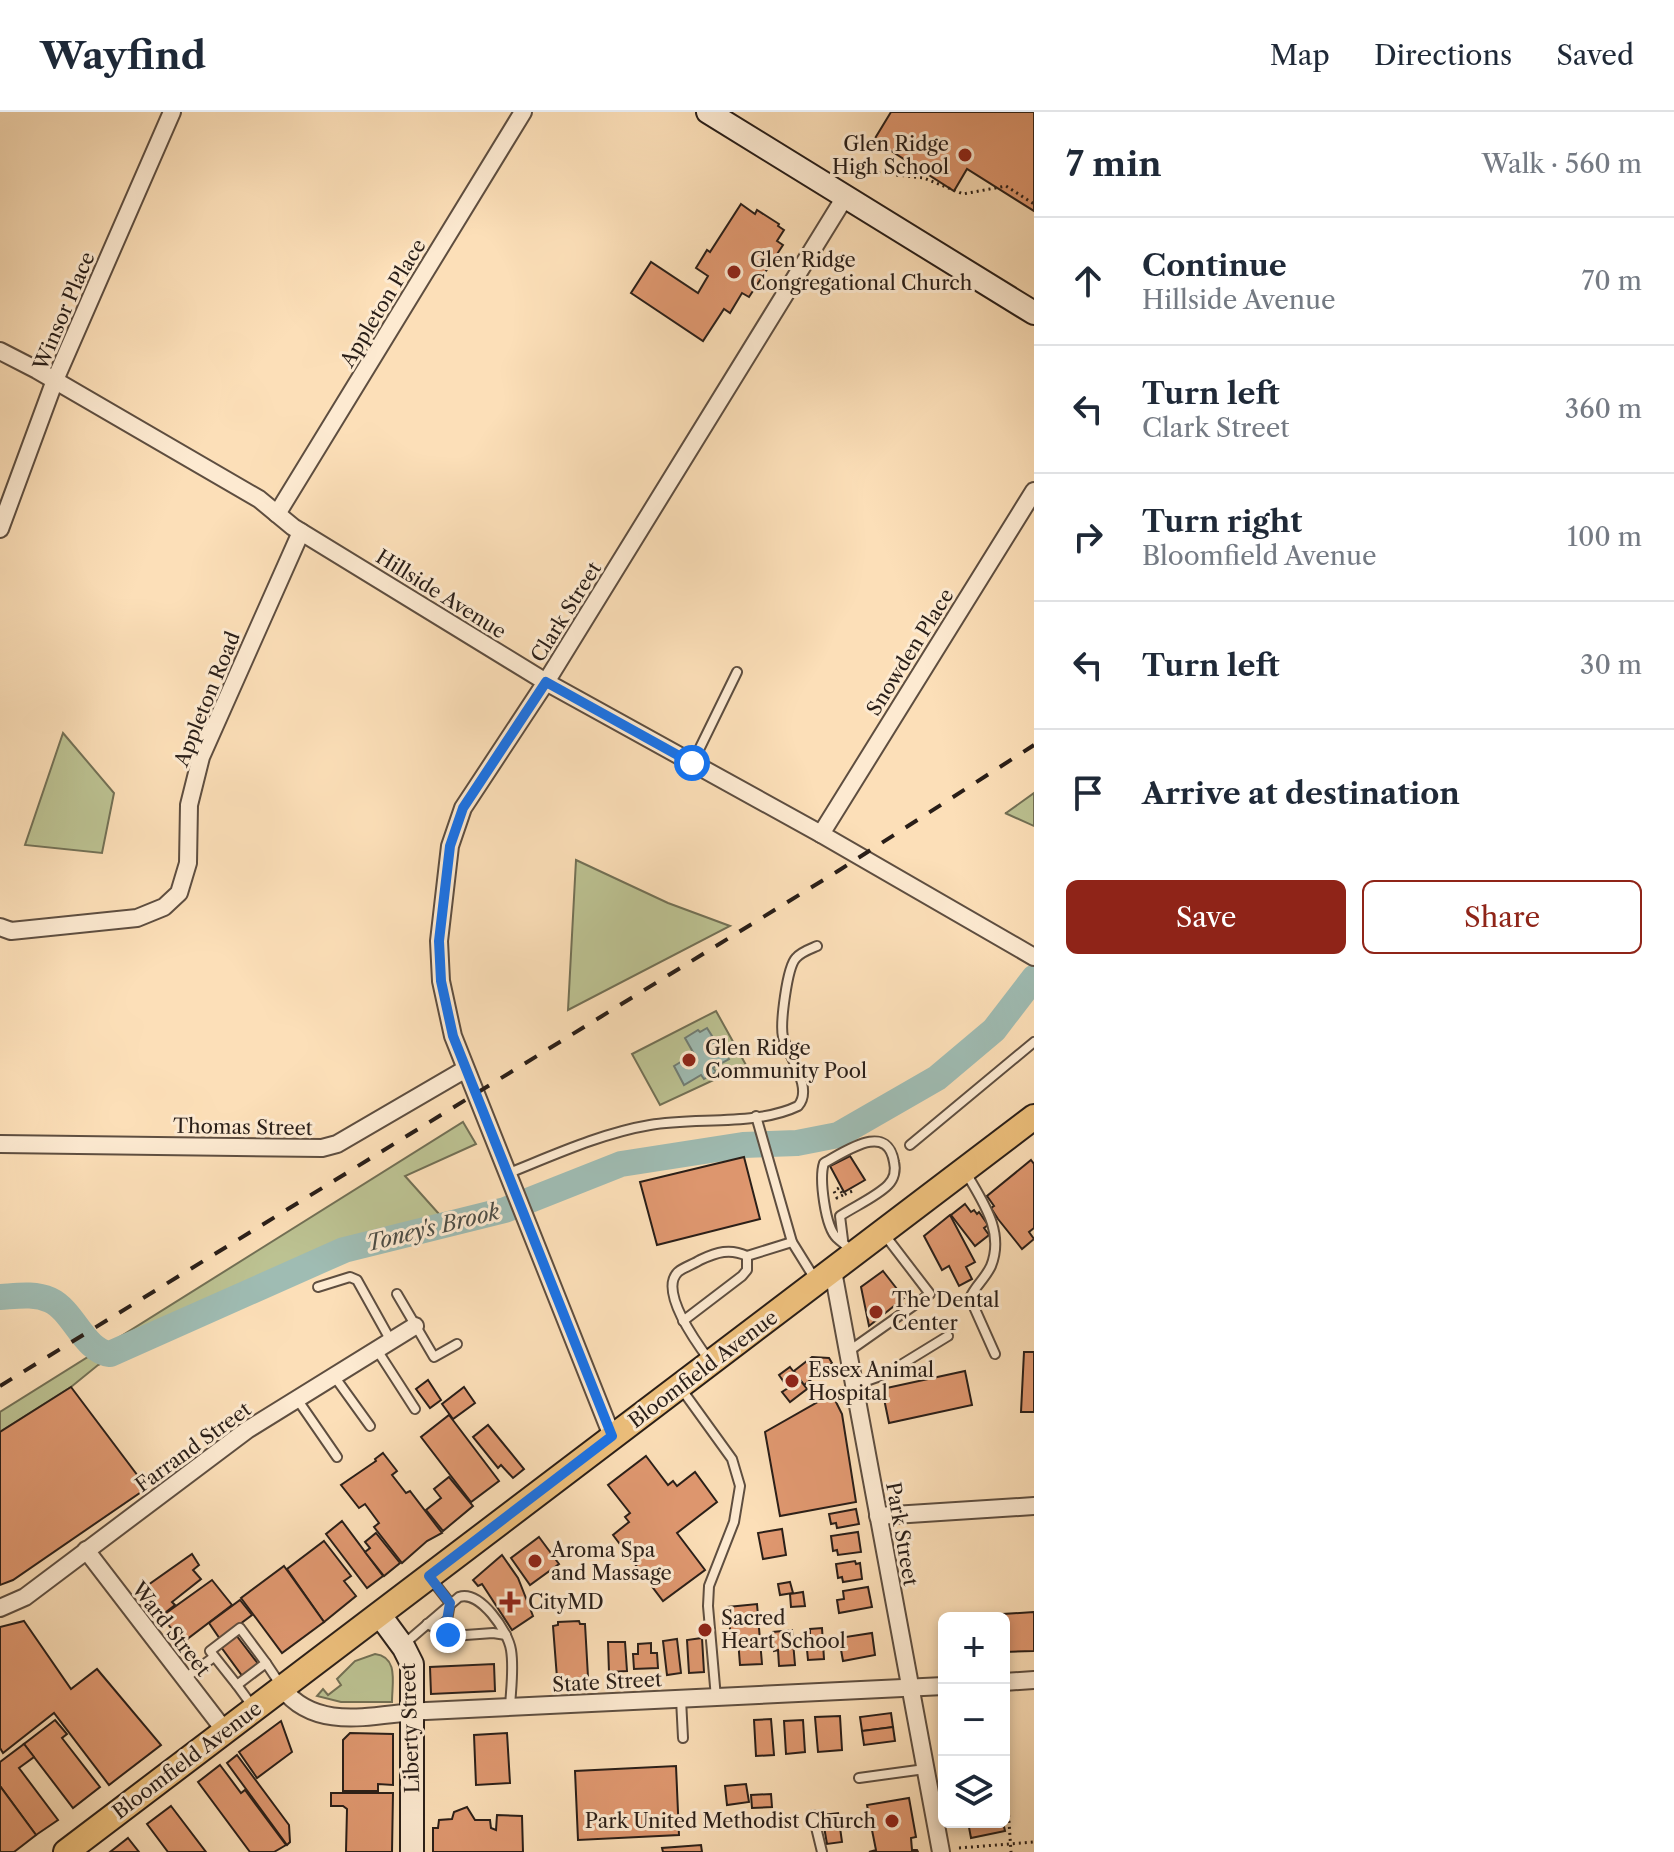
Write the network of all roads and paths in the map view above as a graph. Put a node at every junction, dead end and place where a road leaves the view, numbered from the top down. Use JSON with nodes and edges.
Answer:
{"nodes":[{"id":1,"x":172,"y":112,"type":"edge"},
{"id":2,"x":523,"y":112,"type":"edge"},
{"id":3,"x":708,"y":112,"type":"edge"},
{"id":4,"x":850,"y":187,"type":"junction"},
{"id":5,"x":1034,"y":204,"type":"edge"},
{"id":6,"x":1034,"y":313,"type":"edge"},
{"id":7,"x":0,"y":351,"type":"edge"},
{"id":8,"x":55,"y":380,"type":"junction"},
{"id":9,"x":1034,"y":491,"type":"edge"},
{"id":10,"x":277,"y":514,"type":"junction"},
{"id":11,"x":0,"y":529,"type":"edge"},
{"id":12,"x":301,"y":532,"type":"junction"},
{"id":13,"x":737,"y":672,"type":"dead end"},
{"id":14,"x":546,"y":682,"type":"junction"},
{"id":15,"x":692,"y":763,"type":"junction"},
{"id":16,"x":821,"y":834,"type":"junction"},
{"id":17,"x":0,"y":927,"type":"edge"},
{"id":18,"x":817,"y":946,"type":"dead end"},
{"id":19,"x":1034,"y":957,"type":"edge"},
{"id":20,"x":1034,"y":1042,"type":"edge"},
{"id":21,"x":464,"y":1070,"type":"junction"},
{"id":22,"x":756,"y":1116,"type":"junction"},
{"id":23,"x":1034,"y":1117,"type":"edge"},
{"id":24,"x":0,"y":1144,"type":"edge"},
{"id":25,"x":910,"y":1145,"type":"dead end"},
{"id":26,"x":964,"y":1171,"type":"junction"},
{"id":27,"x":509,"y":1173,"type":"junction"},
{"id":28,"x":841,"y":1189,"type":"dead end"},
{"id":29,"x":855,"y":1190,"type":"dead end"},
{"id":30,"x":883,"y":1233,"type":"junction"},
{"id":31,"x":792,"y":1242,"type":"junction"},
{"id":32,"x":849,"y":1248,"type":"junction"},
{"id":33,"x":747,"y":1256,"type":"junction"},
{"id":34,"x":826,"y":1277,"type":"junction"},
{"id":35,"x":318,"y":1287,"type":"dead end"},
{"id":36,"x":397,"y":1294,"type":"dead end"},
{"id":37,"x":683,"y":1321,"type":"junction"},
{"id":38,"x":415,"y":1326,"type":"junction"},
{"id":39,"x":948,"y":1336,"type":"dead end"},
{"id":40,"x":391,"y":1341,"type":"junction"},
{"id":41,"x":457,"y":1344,"type":"dead end"},
{"id":42,"x":376,"y":1350,"type":"junction"},
{"id":43,"x":848,"y":1352,"type":"junction"},
{"id":44,"x":995,"y":1354,"type":"dead end"},
{"id":45,"x":711,"y":1362,"type":"junction"},
{"id":46,"x":334,"y":1376,"type":"junction"},
{"id":47,"x":854,"y":1385,"type":"junction"},
{"id":48,"x":679,"y":1386,"type":"junction"},
{"id":49,"x":297,"y":1399,"type":"junction"},
{"id":50,"x":415,"y":1409,"type":"dead end"},
{"id":51,"x":370,"y":1426,"type":"dead end"},
{"id":52,"x":612,"y":1436,"type":"junction"},
{"id":53,"x":337,"y":1457,"type":"dead end"},
{"id":54,"x":1034,"y":1506,"type":"edge"},
{"id":55,"x":878,"y":1516,"type":"junction"},
{"id":56,"x":86,"y":1550,"type":"junction"},
{"id":57,"x":429,"y":1576,"type":"junction"},
{"id":58,"x":450,"y":1603,"type":"junction"},
{"id":59,"x":0,"y":1608,"type":"edge"},
{"id":60,"x":379,"y":1614,"type":"junction"},
{"id":61,"x":427,"y":1624,"type":"junction"},
{"id":62,"x":445,"y":1632,"type":"junction"},
{"id":63,"x":506,"y":1635,"type":"junction"},
{"id":64,"x":402,"y":1645,"type":"junction"},
{"id":65,"x":214,"y":1657,"type":"junction"},
{"id":66,"x":232,"y":1661,"type":"dead end"},
{"id":67,"x":266,"y":1663,"type":"junction"},
{"id":68,"x":223,"y":1668,"type":"junction"},
{"id":69,"x":185,"y":1679,"type":"junction"},
{"id":70,"x":1034,"y":1680,"type":"edge"},
{"id":71,"x":1010,"y":1682,"type":"edge"},
{"id":72,"x":237,"y":1685,"type":"junction"},
{"id":73,"x":938,"y":1687,"type":"edge"},
{"id":74,"x":282,"y":1688,"type":"junction"},
{"id":75,"x":910,"y":1689,"type":"junction"},
{"id":76,"x":716,"y":1698,"type":"junction"},
{"id":77,"x":681,"y":1699,"type":"junction"},
{"id":78,"x":510,"y":1707,"type":"junction"},
{"id":79,"x":255,"y":1708,"type":"junction"},
{"id":80,"x":413,"y":1711,"type":"junction"},
{"id":81,"x":225,"y":1731,"type":"junction"},
{"id":82,"x":683,"y":1738,"type":"dead end"},
{"id":83,"x":925,"y":1769,"type":"junction"},
{"id":84,"x":859,"y":1778,"type":"dead end"},
{"id":85,"x":813,"y":1815,"type":"dead end"},
{"id":86,"x":1008,"y":1828,"type":"edge"},
{"id":87,"x":1034,"y":1842,"type":"edge"},
{"id":88,"x":1010,"y":1843,"type":"junction"},
{"id":89,"x":959,"y":1848,"type":"dead end"},
{"id":90,"x":66,"y":1852,"type":"edge"},
{"id":91,"x":412,"y":1852,"type":"edge"},
{"id":92,"x":822,"y":1852,"type":"edge"},
{"id":93,"x":941,"y":1852,"type":"edge"},
{"id":94,"x":1011,"y":1852,"type":"edge"}],
"edges":[{"from":1,"to":8,"type":"street","name":"Winsor Place"},
{"from":2,"to":10,"type":"street","name":"Appleton Place"},
{"from":3,"to":4,"type":"street"},
{"from":4,"to":5,"type":"path"},
{"from":4,"to":6,"type":"street"},
{"from":4,"to":14,"type":"street","name":"Clark Street"},
{"from":7,"to":8,"type":"street","name":"Hillside Avenue"},
{"from":8,"to":10,"type":"street","name":"Hillside Avenue"},
{"from":8,"to":11,"type":"street","name":"Winsor Place"},
{"from":9,"to":16,"type":"street","name":"Snowden Place"},
{"from":10,"to":12,"type":"street","name":"Hillside Avenue"},
{"from":12,"to":14,"type":"street","name":"Hillside Avenue"},
{"from":12,"to":17,"type":"street","name":"Appleton Road"},
{"from":13,"to":15,"type":"lane"},
{"from":14,"to":15,"type":"street","name":"Hillside Avenue"},
{"from":14,"to":21,"type":"street","name":"Clark Street"},
{"from":15,"to":16,"type":"street","name":"Hillside Avenue"},
{"from":16,"to":19,"type":"street","name":"Hillside Avenue"},
{"from":18,"to":22,"type":"lane"},
{"from":20,"to":25,"type":"lane"},
{"from":21,"to":24,"type":"street","name":"Thomas Street"},
{"from":21,"to":27,"type":"street","name":"Clark Street"},
{"from":22,"to":27,"type":"lane"},
{"from":22,"to":31,"type":"lane"},
{"from":23,"to":26,"type":"main road","name":"Bloomfield Avenue"},
{"from":26,"to":30,"type":"main road","name":"Bloomfield Avenue"},
{"from":26,"to":44,"type":"lane"},
{"from":27,"to":52,"type":"street","name":"Clark Street"},
{"from":28,"to":29,"type":"path"},
{"from":30,"to":32,"type":"main road","name":"Bloomfield Avenue"},
{"from":30,"to":43,"type":"lane"},
{"from":31,"to":33,"type":"lane"},
{"from":31,"to":34,"type":"lane"},
{"from":32,"to":32,"type":"lane"},
{"from":32,"to":34,"type":"main road","name":"Bloomfield Avenue"},
{"from":33,"to":37,"type":"lane"},
{"from":33,"to":37,"type":"lane"},
{"from":34,"to":43,"type":"street","name":"Park Street"},
{"from":34,"to":45,"type":"main road","name":"Bloomfield Avenue"},
{"from":35,"to":40,"type":"lane"},
{"from":36,"to":38,"type":"lane"},
{"from":37,"to":45,"type":"lane"},
{"from":38,"to":40,"type":"street","name":"Farrand Street"},
{"from":38,"to":41,"type":"lane"},
{"from":39,"to":47,"type":"lane"},
{"from":40,"to":42,"type":"street","name":"Farrand Street"},
{"from":42,"to":46,"type":"street","name":"Farrand Street"},
{"from":42,"to":50,"type":"lane"},
{"from":43,"to":47,"type":"street","name":"Park Street"},
{"from":45,"to":48,"type":"main road","name":"Bloomfield Avenue"},
{"from":46,"to":49,"type":"street","name":"Farrand Street"},
{"from":46,"to":51,"type":"lane"},
{"from":47,"to":55,"type":"street","name":"Park Street"},
{"from":48,"to":52,"type":"main road","name":"Bloomfield Avenue"},
{"from":48,"to":76,"type":"lane"},
{"from":49,"to":53,"type":"lane"},
{"from":49,"to":56,"type":"street","name":"Farrand Street"},
{"from":52,"to":57,"type":"main road","name":"Bloomfield Avenue"},
{"from":54,"to":55,"type":"street"},
{"from":55,"to":75,"type":"street","name":"Park Street"},
{"from":56,"to":59,"type":"street","name":"Farrand Street"},
{"from":56,"to":69,"type":"street","name":"Ward Street"},
{"from":57,"to":58,"type":"lane"},
{"from":57,"to":60,"type":"main road","name":"Bloomfield Avenue"},
{"from":58,"to":61,"type":"lane"},
{"from":58,"to":62,"type":"lane"},
{"from":58,"to":63,"type":"lane"},
{"from":60,"to":64,"type":"street","name":"Liberty Street"},
{"from":60,"to":74,"type":"main road","name":"Bloomfield Avenue"},
{"from":61,"to":62,"type":"lane"},
{"from":61,"to":64,"type":"lane"},
{"from":62,"to":63,"type":"lane"},
{"from":63,"to":78,"type":"lane"},
{"from":64,"to":80,"type":"street","name":"Liberty Street"},
{"from":65,"to":67,"type":"lane"},
{"from":65,"to":68,"type":"lane"},
{"from":65,"to":69,"type":"lane"},
{"from":66,"to":68,"type":"lane"},
{"from":67,"to":72,"type":"lane"},
{"from":67,"to":74,"type":"lane"},
{"from":68,"to":72,"type":"lane"},
{"from":69,"to":81,"type":"street","name":"Ward Street"},
{"from":70,"to":71,"type":"street"},
{"from":72,"to":79,"type":"lane"},
{"from":73,"to":75,"type":"street","name":"State Street"},
{"from":74,"to":79,"type":"main road","name":"Bloomfield Avenue"},
{"from":74,"to":80,"type":"street","name":"State Street"},
{"from":75,"to":76,"type":"street","name":"State Street"},
{"from":75,"to":83,"type":"street","name":"Park Street"},
{"from":76,"to":77,"type":"street","name":"State Street"},
{"from":77,"to":78,"type":"street","name":"State Street"},
{"from":77,"to":82,"type":"lane"},
{"from":78,"to":80,"type":"street","name":"State Street"},
{"from":79,"to":81,"type":"main road","name":"Bloomfield Avenue"},
{"from":80,"to":91,"type":"street","name":"Liberty Street"},
{"from":81,"to":90,"type":"main road","name":"Bloomfield Avenue"},
{"from":83,"to":84,"type":"lane"},
{"from":83,"to":93,"type":"street","name":"Park Street"},
{"from":85,"to":92,"type":"lane"},
{"from":86,"to":88,"type":"path"},
{"from":87,"to":88,"type":"path"},
{"from":88,"to":89,"type":"path"},
{"from":88,"to":94,"type":"path"}]}
